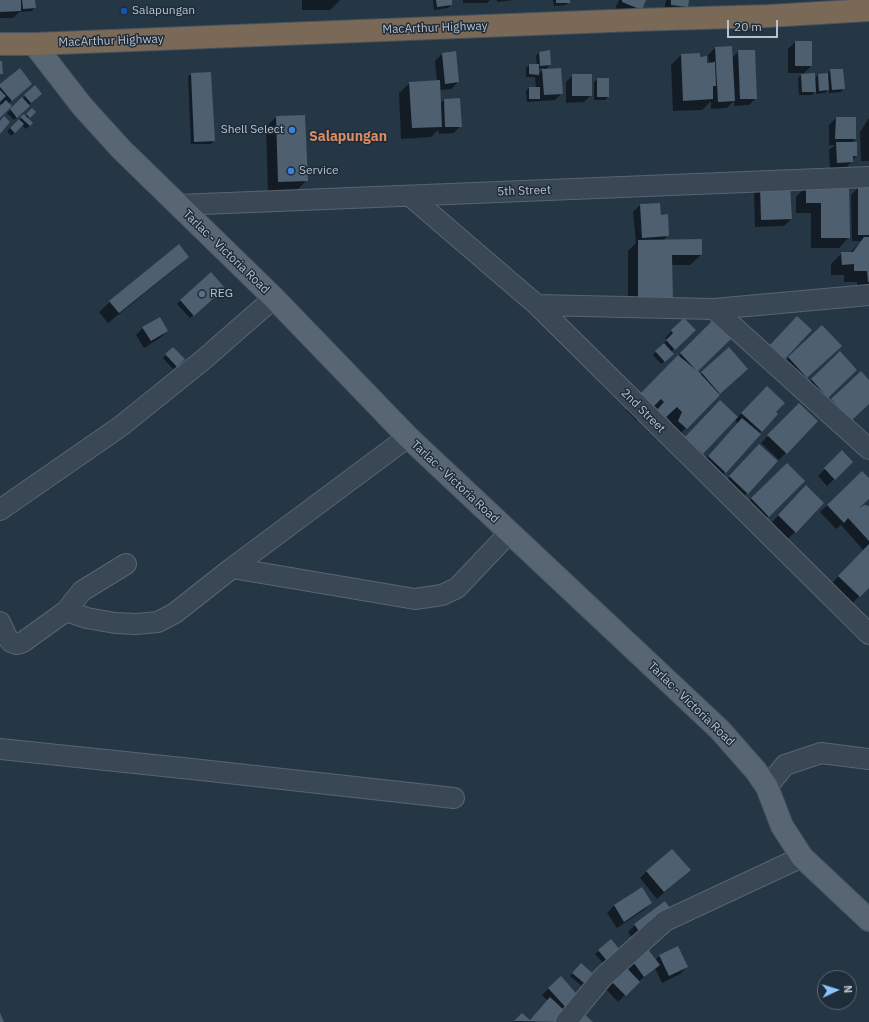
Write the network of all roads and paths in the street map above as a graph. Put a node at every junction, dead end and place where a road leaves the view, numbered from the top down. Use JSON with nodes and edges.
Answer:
{"nodes":[{"id":1,"x":869,"y":10,"type":"edge"},
{"id":2,"x":0,"y":44,"type":"edge"},
{"id":3,"x":34,"y":44,"type":"junction"},
{"id":4,"x":869,"y":176,"type":"edge"},
{"id":5,"x":410,"y":196,"type":"junction"},
{"id":6,"x":178,"y":205,"type":"junction"},
{"id":7,"x":869,"y":295,"type":"edge"},
{"id":8,"x":274,"y":298,"type":"junction"},
{"id":9,"x":537,"y":305,"type":"junction"},
{"id":10,"x":714,"y":309,"type":"junction"},
{"id":11,"x":408,"y":437,"type":"junction"},
{"id":12,"x":869,"y":449,"type":"edge"},
{"id":13,"x":0,"y":510,"type":"edge"},
{"id":14,"x":510,"y":532,"type":"junction"},
{"id":15,"x":126,"y":564,"type":"dead end"},
{"id":16,"x":232,"y":568,"type":"junction"},
{"id":17,"x":66,"y":610,"type":"junction"},
{"id":18,"x":0,"y":622,"type":"edge"},
{"id":19,"x":869,"y":634,"type":"edge"},
{"id":20,"x":0,"y":749,"type":"edge"},
{"id":21,"x":869,"y":759,"type":"edge"},
{"id":22,"x":767,"y":787,"type":"junction"},
{"id":23,"x":454,"y":798,"type":"dead end"},
{"id":24,"x":802,"y":857,"type":"junction"},
{"id":25,"x":869,"y":920,"type":"edge"},
{"id":26,"x":566,"y":1022,"type":"edge"}],
"edges":[{"from":1,"to":3,"type":"highway","name":"MacArthur Highway"},
{"from":2,"to":3,"type":"highway","name":"MacArthur Highway"},
{"from":3,"to":6,"type":"main road","name":"Tarlac - Victoria Road"},
{"from":4,"to":5,"type":"street","name":"5th Street"},
{"from":5,"to":6,"type":"street","name":"5th Street"},
{"from":5,"to":9,"type":"street","name":"2nd Street"},
{"from":6,"to":8,"type":"main road","name":"Tarlac - Victoria Road"},
{"from":7,"to":10,"type":"street"},
{"from":8,"to":11,"type":"main road","name":"Tarlac - Victoria Road"},
{"from":8,"to":13,"type":"street"},
{"from":9,"to":10,"type":"street"},
{"from":9,"to":19,"type":"street","name":"2nd Street"},
{"from":10,"to":12,"type":"street"},
{"from":11,"to":14,"type":"main road","name":"Tarlac - Victoria Road"},
{"from":11,"to":16,"type":"street"},
{"from":14,"to":16,"type":"street"},
{"from":14,"to":22,"type":"main road","name":"Tarlac - Victoria Road"},
{"from":15,"to":17,"type":"street"},
{"from":16,"to":17,"type":"street"},
{"from":17,"to":18,"type":"street"},
{"from":20,"to":23,"type":"street"},
{"from":21,"to":22,"type":"street"},
{"from":22,"to":24,"type":"main road","name":"Tarlac - Victoria Road"},
{"from":24,"to":25,"type":"main road","name":"Tarlac - Victoria Road"},
{"from":24,"to":26,"type":"street"}]}
